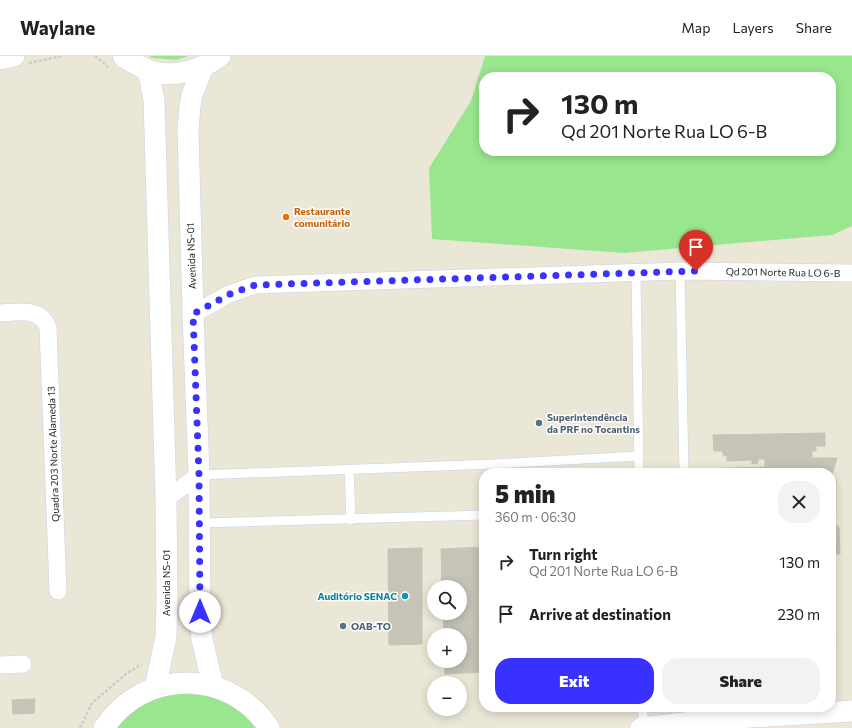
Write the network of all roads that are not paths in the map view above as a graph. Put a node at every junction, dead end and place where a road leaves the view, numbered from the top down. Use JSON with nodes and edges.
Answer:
{"nodes":[{"id":1,"x":14,"y":56,"type":"edge"},
{"id":2,"x":0,"y":59,"type":"edge"},
{"id":3,"x":211,"y":61,"type":"edge"},
{"id":4,"x":117,"y":63,"type":"edge"},
{"id":5,"x":148,"y":70,"type":"junction"},
{"id":6,"x":680,"y":271,"type":"junction"},
{"id":7,"x":636,"y":273,"type":"junction"},
{"id":8,"x":852,"y":273,"type":"edge"},
{"id":9,"x":0,"y":313,"type":"edge"},
{"id":10,"x":193,"y":314,"type":"junction"},
{"id":11,"x":638,"y":456,"type":"junction"},
{"id":12,"x":504,"y":468,"type":"edge"},
{"id":13,"x":639,"y":468,"type":"edge"},
{"id":14,"x":684,"y":468,"type":"edge"},
{"id":15,"x":349,"y":469,"type":"junction"},
{"id":16,"x":479,"y":469,"type":"edge"},
{"id":17,"x":199,"y":475,"type":"junction"},
{"id":18,"x":166,"y":499,"type":"junction"},
{"id":19,"x":479,"y":515,"type":"edge"},
{"id":20,"x":351,"y":520,"type":"junction"},
{"id":21,"x":200,"y":523,"type":"junction"},
{"id":22,"x":58,"y":591,"type":"dead end"},
{"id":23,"x":23,"y":664,"type":"dead end"},
{"id":24,"x":0,"y":665,"type":"edge"},
{"id":25,"x":213,"y":686,"type":"junction"},
{"id":26,"x":155,"y":688,"type":"junction"},
{"id":27,"x":852,"y":711,"type":"edge"},
{"id":28,"x":643,"y":712,"type":"edge"},
{"id":29,"x":835,"y":712,"type":"edge"},
{"id":30,"x":836,"y":712,"type":"edge"},
{"id":31,"x":689,"y":714,"type":"edge"},
{"id":32,"x":104,"y":728,"type":"edge"},
{"id":33,"x":269,"y":728,"type":"edge"},
{"id":34,"x":642,"y":728,"type":"edge"}],
"edges":[{"from":1,"to":2,"type":"street"},
{"from":3,"to":5,"type":"street"},
{"from":3,"to":10,"type":"street","name":"Avenida NS-01"},
{"from":4,"to":5,"type":"street"},
{"from":5,"to":18,"type":"street","name":"Avenida NS-01"},
{"from":6,"to":7,"type":"street","name":"Qd 201 Norte Rua LO 6-B"},
{"from":6,"to":8,"type":"street","name":"Qd 201 Norte Rua LO 6-B"},
{"from":6,"to":14,"type":"lane"},
{"from":7,"to":10,"type":"street","name":"Qd 201 Norte Rua LO 6-B"},
{"from":7,"to":11,"type":"lane"},
{"from":9,"to":22,"type":"street","name":"Quadra 203 Norte Alameda 13"},
{"from":10,"to":17,"type":"street","name":"Avenida NS-01"},
{"from":11,"to":12,"type":"lane"},
{"from":11,"to":13,"type":"lane"},
{"from":15,"to":16,"type":"lane"},
{"from":15,"to":17,"type":"lane"},
{"from":15,"to":20,"type":"lane"},
{"from":17,"to":18,"type":"street"},
{"from":17,"to":21,"type":"street","name":"Avenida NS-01"},
{"from":18,"to":26,"type":"street","name":"Avenida NS-01"},
{"from":19,"to":20,"type":"lane"},
{"from":20,"to":21,"type":"lane"},
{"from":21,"to":25,"type":"street","name":"Avenida NS-01"},
{"from":23,"to":24,"type":"street"},
{"from":25,"to":26,"type":"street"},
{"from":25,"to":33,"type":"street"},
{"from":26,"to":32,"type":"street"},
{"from":27,"to":30,"type":"street"},
{"from":28,"to":34,"type":"lane"},
{"from":29,"to":31,"type":"street"},
{"from":31,"to":34,"type":"street"}]}
